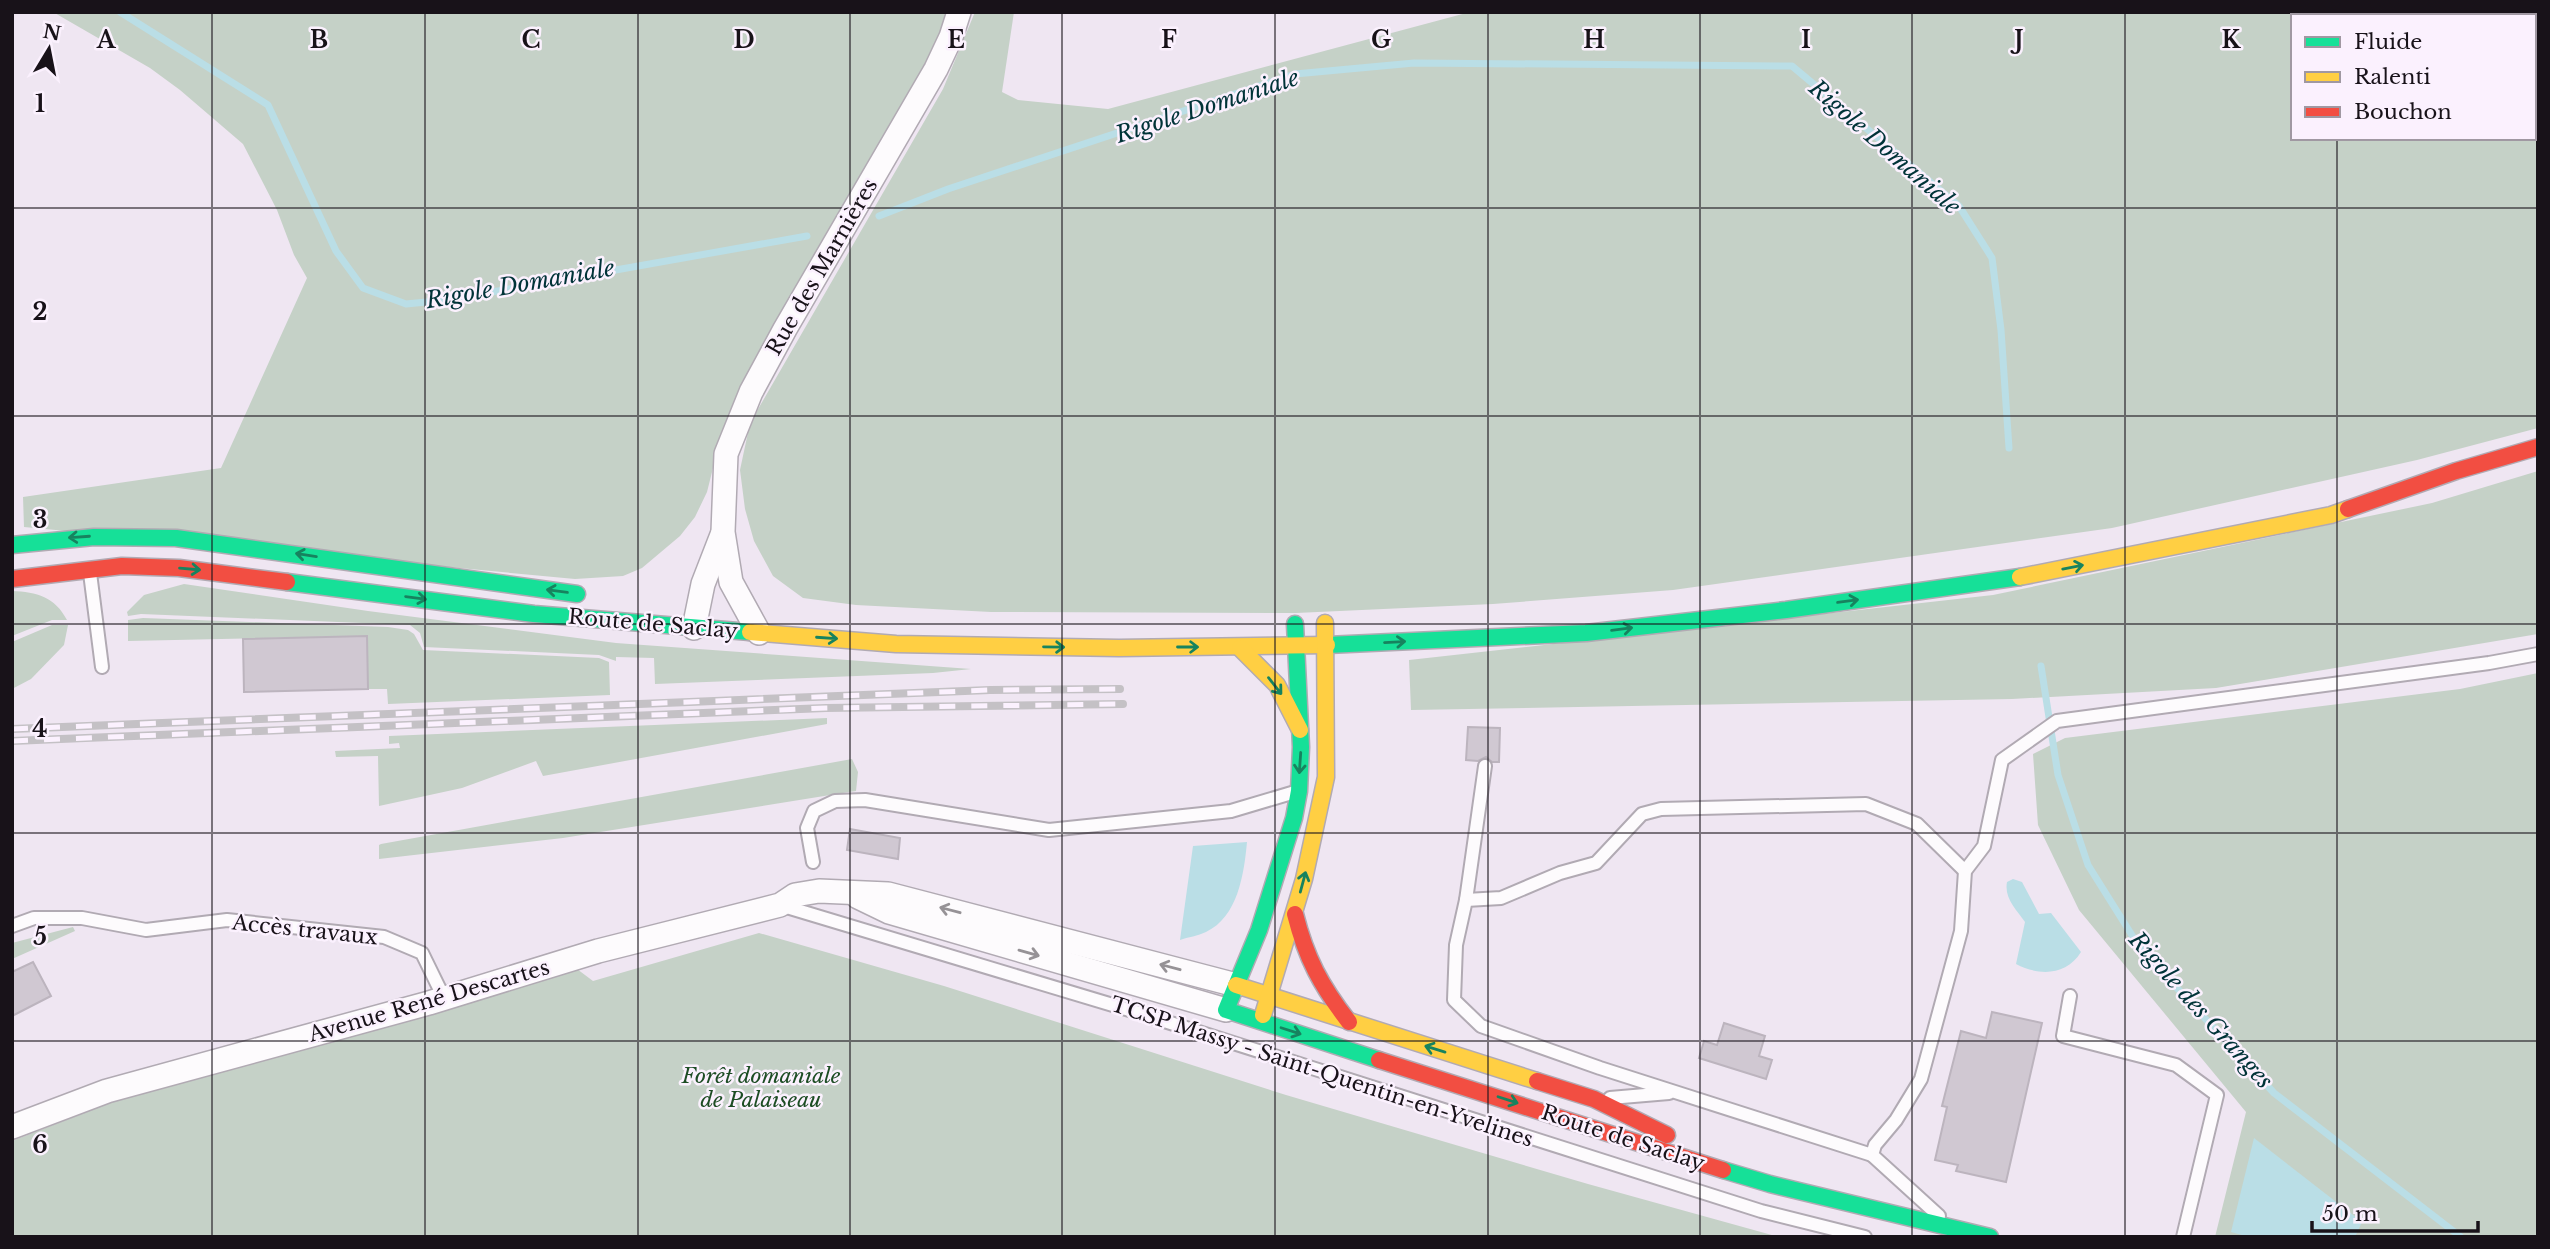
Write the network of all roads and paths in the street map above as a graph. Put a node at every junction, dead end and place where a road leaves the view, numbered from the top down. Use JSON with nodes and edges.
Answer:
{"nodes":[{"id":1,"x":959,"y":12,"type":"edge"},
{"id":2,"x":2538,"y":447,"type":"edge"},
{"id":3,"x":2456,"y":471,"type":"junction"},
{"id":4,"x":2346,"y":492,"type":"dead end"},
{"id":5,"x":723,"y":532,"type":"junction"},
{"id":6,"x":12,"y":545,"type":"edge"},
{"id":7,"x":89,"y":569,"type":"junction"},
{"id":8,"x":12,"y":579,"type":"edge"},
{"id":9,"x":597,"y":597,"type":"dead end"},
{"id":10,"x":704,"y":605,"type":"junction"},
{"id":11,"x":746,"y":609,"type":"junction"},
{"id":12,"x":771,"y":612,"type":"dead end"},
{"id":13,"x":694,"y":628,"type":"junction"},
{"id":14,"x":759,"y":633,"type":"junction"},
{"id":15,"x":1327,"y":645,"type":"junction"},
{"id":16,"x":1297,"y":646,"type":"junction"},
{"id":17,"x":1240,"y":648,"type":"junction"},
{"id":18,"x":2538,"y":654,"type":"edge"},
{"id":19,"x":102,"y":667,"type":"dead end"},
{"id":20,"x":1300,"y":730,"type":"junction"},
{"id":21,"x":1485,"y":766,"type":"dead end"},
{"id":22,"x":1298,"y":791,"type":"junction"},
{"id":23,"x":813,"y":862,"type":"dead end"},
{"id":24,"x":1965,"y":871,"type":"junction"},
{"id":25,"x":849,"y":892,"type":"junction"},
{"id":26,"x":1465,"y":900,"type":"junction"},
{"id":27,"x":780,"y":905,"type":"junction"},
{"id":28,"x":1294,"y":913,"type":"junction"},
{"id":29,"x":12,"y":926,"type":"edge"},
{"id":30,"x":1236,"y":985,"type":"junction"},
{"id":31,"x":1270,"y":994,"type":"junction"},
{"id":32,"x":2070,"y":996,"type":"dead end"},
{"id":33,"x":444,"y":999,"type":"junction"},
{"id":34,"x":1226,"y":1010,"type":"junction"},
{"id":35,"x":1261,"y":1021,"type":"junction"},
{"id":36,"x":1349,"y":1022,"type":"junction"},
{"id":37,"x":1676,"y":1092,"type":"junction"},
{"id":38,"x":1594,"y":1099,"type":"junction"},
{"id":39,"x":12,"y":1126,"type":"edge"},
{"id":40,"x":1872,"y":1155,"type":"junction"},
{"id":41,"x":1770,"y":1184,"type":"junction"},
{"id":42,"x":1953,"y":1228,"type":"junction"},
{"id":43,"x":1865,"y":1237,"type":"edge"},
{"id":44,"x":1990,"y":1237,"type":"edge"},
{"id":45,"x":2183,"y":1237,"type":"edge"}],
"edges":[{"from":1,"to":5,"type":"street","name":"Rue des Marnières"},
{"from":2,"to":3,"type":"main road"},
{"from":3,"to":4,"type":"main road"},
{"from":15,"to":3,"type":"main road","name":"Route de Saclay","one_way":true},
{"from":5,"to":10,"type":"street","name":"Rue des Marnières"},
{"from":5,"to":11,"type":"street","name":"Rue des Marnières"},
{"from":9,"to":6,"type":"main road","name":"Route de Saclay","one_way":true},
{"from":7,"to":8,"type":"main road","name":"Route de Saclay"},
{"from":7,"to":13,"type":"main road","name":"Route de Saclay","one_way":true},
{"from":7,"to":19,"type":"lane"},
{"from":10,"to":11,"type":"main road","name":"Route de Saclay"},
{"from":10,"to":13,"type":"street","name":"Rue des Marnières"},
{"from":11,"to":12,"type":"main road","name":"Route de Saclay"},
{"from":11,"to":14,"type":"street","name":"Rue des Marnières"},
{"from":13,"to":14,"type":"main road","name":"Route de Saclay"},
{"from":14,"to":17,"type":"main road","name":"Route de Saclay","one_way":true},
{"from":15,"to":16,"type":"main road","name":"Route de Saclay"},
{"from":15,"to":16,"type":"main road"},
{"from":28,"to":15,"type":"main road","one_way":true},
{"from":16,"to":17,"type":"main road","name":"Route de Saclay"},
{"from":16,"to":20,"type":"main road"},
{"from":17,"to":20,"type":"main road","one_way":true},
{"from":18,"to":24,"type":"lane"},
{"from":20,"to":22,"type":"main road","one_way":true},
{"from":21,"to":26,"type":"lane"},
{"from":22,"to":23,"type":"lane"},
{"from":22,"to":30,"type":"main road"},
{"from":24,"to":26,"type":"lane"},
{"from":24,"to":40,"type":"lane"},
{"from":25,"to":27,"type":"street","name":"Avenue René Descartes"},
{"from":30,"to":25,"type":"street","name":"Avenue René Descartes","one_way":true},
{"from":25,"to":34,"type":"street","one_way":true},
{"from":26,"to":37,"type":"lane"},
{"from":27,"to":33,"type":"street","name":"Avenue René Descartes"},
{"from":27,"to":43,"type":"lane","name":"TCSP Massy - Saint-Quentin-en-Yvelines"},
{"from":28,"to":31,"type":"main road"},
{"from":28,"to":36,"type":"main road"},
{"from":29,"to":33,"type":"lane","name":"Accès travaux"},
{"from":30,"to":31,"type":"main road"},
{"from":30,"to":34,"type":"main road"},
{"from":31,"to":35,"type":"main road"},
{"from":31,"to":36,"type":"main road"},
{"from":32,"to":45,"type":"lane"},
{"from":33,"to":39,"type":"street","name":"Avenue René Descartes"},
{"from":34,"to":35,"type":"main road","name":"Route de Saclay"},
{"from":35,"to":41,"type":"main road","name":"Route de Saclay","one_way":true},
{"from":38,"to":36,"type":"main road","one_way":true},
{"from":37,"to":38,"type":"lane"},
{"from":37,"to":40,"type":"lane"},
{"from":38,"to":41,"type":"main road"},
{"from":40,"to":42,"type":"lane"},
{"from":41,"to":42,"type":"main road","name":"Route de Saclay"},
{"from":42,"to":44,"type":"main road","name":"Route de Saclay"}]}
